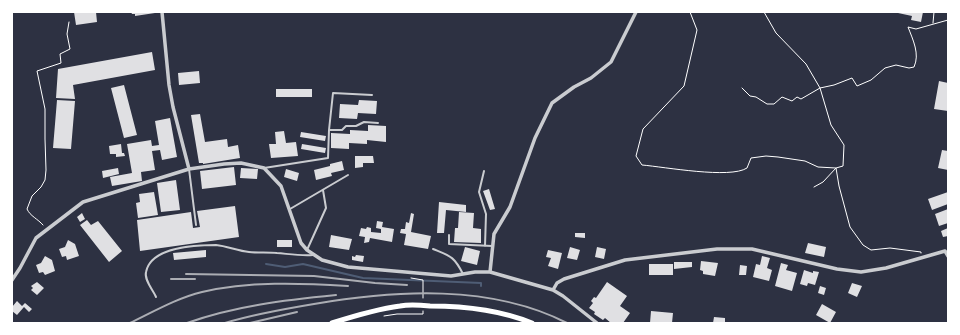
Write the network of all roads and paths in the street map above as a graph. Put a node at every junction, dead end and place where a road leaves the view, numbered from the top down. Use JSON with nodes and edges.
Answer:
{"nodes":[{"id":1,"x":162,"y":12,"type":"edge"},
{"id":2,"x":636,"y":12,"type":"edge"},
{"id":3,"x":690,"y":12,"type":"edge"},
{"id":4,"x":764,"y":12,"type":"edge"},
{"id":5,"x":934,"y":12,"type":"edge"},
{"id":6,"x":948,"y":20,"type":"edge"},
{"id":7,"x":69,"y":22,"type":"dead end"},
{"id":8,"x":932,"y":24,"type":"junction"},
{"id":9,"x":742,"y":88,"type":"dead end"},
{"id":10,"x":820,"y":88,"type":"junction"},
{"id":11,"x":372,"y":95,"type":"dead end"},
{"id":12,"x":378,"y":123,"type":"dead end"},
{"id":13,"x":329,"y":130,"type":"junction"},
{"id":14,"x":264,"y":168,"type":"junction"},
{"id":15,"x":836,"y":168,"type":"junction"},
{"id":16,"x":189,"y":169,"type":"junction"},
{"id":17,"x":484,"y":171,"type":"dead end"},
{"id":18,"x":348,"y":175,"type":"dead end"},
{"id":19,"x":814,"y":187,"type":"dead end"},
{"id":20,"x":323,"y":190,"type":"junction"},
{"id":21,"x":289,"y":209,"type":"junction"},
{"id":22,"x":196,"y":225,"type":"dead end"},
{"id":23,"x":46,"y":229,"type":"junction"},
{"id":24,"x":450,"y":235,"type":"dead end"},
{"id":25,"x":485,"y":246,"type":"junction"},
{"id":26,"x":492,"y":246,"type":"junction"},
{"id":27,"x":433,"y":249,"type":"dead end"},
{"id":28,"x":307,"y":250,"type":"junction"},
{"id":29,"x":313,"y":255,"type":"junction"},
{"id":30,"x":948,"y":256,"type":"edge"},
{"id":31,"x":923,"y":257,"type":"junction"},
{"id":32,"x":490,"y":272,"type":"junction"},
{"id":33,"x":462,"y":274,"type":"junction"},
{"id":34,"x":411,"y":279,"type":"dead end"},
{"id":35,"x":12,"y":280,"type":"edge"},
{"id":36,"x":553,"y":290,"type":"junction"},
{"id":37,"x":156,"y":297,"type":"dead end"},
{"id":38,"x":423,"y":301,"type":"dead end"},
{"id":39,"x":423,"y":308,"type":"dead end"},
{"id":40,"x":378,"y":316,"type":"dead end"},
{"id":41,"x":332,"y":323,"type":"edge"},
{"id":42,"x":532,"y":323,"type":"edge"},
{"id":43,"x":597,"y":323,"type":"edge"}],
"edges":[{"from":1,"to":16,"type":"street"},
{"from":2,"to":26,"type":"street"},
{"from":3,"to":15,"type":"path"},
{"from":4,"to":10,"type":"path"},
{"from":5,"to":8,"type":"path"},
{"from":6,"to":8,"type":"path"},
{"from":7,"to":23,"type":"path"},
{"from":8,"to":10,"type":"path"},
{"from":9,"to":10,"type":"path"},
{"from":10,"to":15,"type":"path"},
{"from":11,"to":13,"type":"lane"},
{"from":12,"to":13,"type":"lane"},
{"from":13,"to":14,"type":"lane"},
{"from":14,"to":16,"type":"street"},
{"from":14,"to":21,"type":"street"},
{"from":15,"to":19,"type":"path"},
{"from":15,"to":31,"type":"path"},
{"from":16,"to":22,"type":"lane"},
{"from":16,"to":23,"type":"street"},
{"from":17,"to":25,"type":"lane"},
{"from":18,"to":20,"type":"lane"},
{"from":20,"to":21,"type":"lane"},
{"from":20,"to":28,"type":"lane"},
{"from":21,"to":28,"type":"street"},
{"from":23,"to":35,"type":"street"},
{"from":24,"to":25,"type":"lane"},
{"from":25,"to":26,"type":"lane"},
{"from":26,"to":32,"type":"street"},
{"from":27,"to":33,"type":"lane"},
{"from":28,"to":29,"type":"street"},
{"from":29,"to":33,"type":"street"},
{"from":29,"to":37,"type":"lane"},
{"from":30,"to":31,"type":"street"},
{"from":31,"to":36,"type":"street"},
{"from":32,"to":33,"type":"street"},
{"from":32,"to":36,"type":"street"},
{"from":34,"to":38,"type":"path"},
{"from":36,"to":43,"type":"street"},
{"from":39,"to":40,"type":"path"},
{"from":41,"to":42,"type":"main road"}]}
